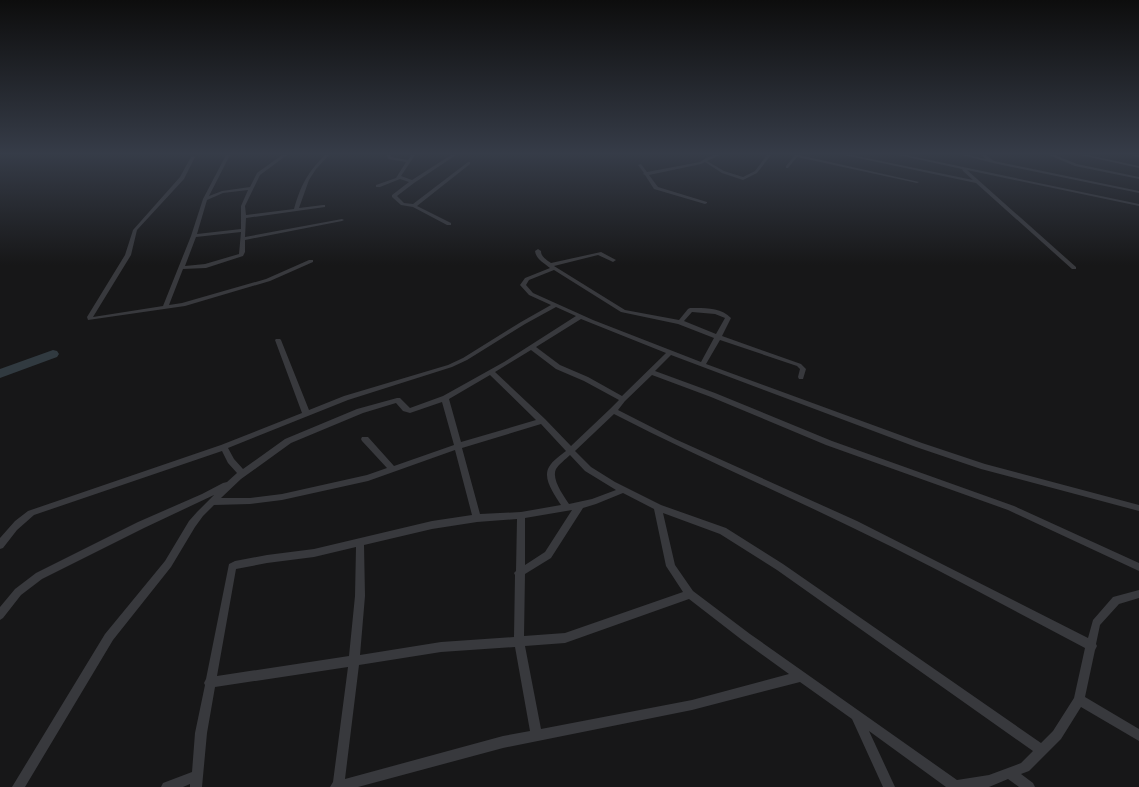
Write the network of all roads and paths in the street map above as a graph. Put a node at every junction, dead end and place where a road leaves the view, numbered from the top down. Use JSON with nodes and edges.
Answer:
{"nodes":[{"id":1,"x":170,"y":192,"type":"edge"},
{"id":2,"x":209,"y":192,"type":"edge"},
{"id":3,"x":224,"y":192,"type":"edge"},
{"id":4,"x":249,"y":192,"type":"edge"},
{"id":5,"x":301,"y":192,"type":"edge"},
{"id":6,"x":399,"y":192,"type":"edge"},
{"id":7,"x":432,"y":192,"type":"edge"},
{"id":8,"x":669,"y":192,"type":"edge"},
{"id":9,"x":987,"y":192,"type":"edge"},
{"id":10,"x":1075,"y":192,"type":"edge"},
{"id":11,"x":205,"y":199,"type":"junction"},
{"id":12,"x":705,"y":203,"type":"dead end"},
{"id":13,"x":1139,"y":205,"type":"edge"},
{"id":14,"x":323,"y":206,"type":"dead end"},
{"id":15,"x":414,"y":206,"type":"junction"},
{"id":16,"x":296,"y":210,"type":"junction"},
{"id":17,"x":244,"y":217,"type":"junction"},
{"id":18,"x":342,"y":220,"type":"dead end"},
{"id":19,"x":449,"y":224,"type":"dead end"},
{"id":20,"x":243,"y":230,"type":"junction"},
{"id":21,"x":194,"y":236,"type":"junction"},
{"id":22,"x":243,"y":239,"type":"junction"},
{"id":23,"x":538,"y":251,"type":"dead end"},
{"id":24,"x":613,"y":260,"type":"dead end"},
{"id":25,"x":311,"y":261,"type":"dead end"},
{"id":26,"x":552,"y":266,"type":"junction"},
{"id":27,"x":181,"y":268,"type":"junction"},
{"id":28,"x":1074,"y":268,"type":"dead end"},
{"id":29,"x":556,"y":305,"type":"junction"},
{"id":30,"x":165,"y":308,"type":"junction"},
{"id":31,"x":581,"y":316,"type":"junction"},
{"id":32,"x":680,"y":322,"type":"junction"},
{"id":33,"x":718,"y":337,"type":"junction"},
{"id":34,"x":278,"y":340,"type":"dead end"},
{"id":35,"x":531,"y":347,"type":"junction"},
{"id":36,"x":671,"y":352,"type":"junction"},
{"id":37,"x":703,"y":363,"type":"junction"},
{"id":38,"x":490,"y":372,"type":"junction"},
{"id":39,"x":651,"y":372,"type":"junction"},
{"id":40,"x":801,"y":377,"type":"dead end"},
{"id":41,"x":445,"y":398,"type":"junction"},
{"id":42,"x":623,"y":399,"type":"junction"},
{"id":43,"x":613,"y":411,"type":"junction"},
{"id":44,"x":306,"y":413,"type":"junction"},
{"id":45,"x":542,"y":421,"type":"junction"},
{"id":46,"x":365,"y":440,"type":"dead end"},
{"id":47,"x":457,"y":446,"type":"junction"},
{"id":48,"x":224,"y":447,"type":"junction"},
{"id":49,"x":569,"y":450,"type":"junction"},
{"id":50,"x":392,"y":469,"type":"junction"},
{"id":51,"x":242,"y":473,"type":"junction"},
{"id":52,"x":231,"y":482,"type":"junction"},
{"id":53,"x":623,"y":490,"type":"junction"},
{"id":54,"x":212,"y":502,"type":"junction"},
{"id":55,"x":580,"y":505,"type":"junction"},
{"id":56,"x":658,"y":507,"type":"junction"},
{"id":57,"x":567,"y":508,"type":"junction"},
{"id":58,"x":1139,"y":508,"type":"edge"},
{"id":59,"x":521,"y":515,"type":"junction"},
{"id":60,"x":477,"y":518,"type":"junction"},
{"id":61,"x":360,"y":543,"type":"junction"},
{"id":62,"x":0,"y":545,"type":"edge"},
{"id":63,"x":1139,"y":567,"type":"edge"},
{"id":64,"x":519,"y":573,"type":"junction"},
{"id":65,"x":690,"y":594,"type":"junction"},
{"id":66,"x":1139,"y":594,"type":"edge"},
{"id":67,"x":0,"y":615,"type":"edge"},
{"id":68,"x":519,"y":641,"type":"junction"},
{"id":69,"x":1092,"y":646,"type":"junction"},
{"id":70,"x":354,"y":660,"type":"junction"},
{"id":71,"x":801,"y":676,"type":"junction"},
{"id":72,"x":209,"y":683,"type":"junction"},
{"id":73,"x":1079,"y":700,"type":"junction"},
{"id":74,"x":856,"y":716,"type":"junction"},
{"id":75,"x":536,"y":735,"type":"junction"},
{"id":76,"x":1139,"y":735,"type":"edge"},
{"id":77,"x":1042,"y":750,"type":"junction"},
{"id":78,"x":1009,"y":773,"type":"junction"},
{"id":79,"x":197,"y":782,"type":"edge"},
{"id":80,"x":18,"y":787,"type":"edge"},
{"id":81,"x":167,"y":787,"type":"edge"},
{"id":82,"x":337,"y":787,"type":"edge"},
{"id":83,"x":889,"y":787,"type":"edge"},
{"id":84,"x":953,"y":787,"type":"edge"},
{"id":85,"x":1029,"y":787,"type":"edge"}],
"edges":[{"from":1,"to":30,"type":"street"},
{"from":2,"to":11,"type":"street"},
{"from":3,"to":11,"type":"street"},
{"from":4,"to":17,"type":"street"},
{"from":5,"to":16,"type":"street"},
{"from":6,"to":15,"type":"street"},
{"from":7,"to":15,"type":"street"},
{"from":8,"to":12,"type":"street"},
{"from":9,"to":28,"type":"street"},
{"from":10,"to":13,"type":"street"},
{"from":11,"to":21,"type":"street"},
{"from":14,"to":16,"type":"street"},
{"from":15,"to":19,"type":"street"},
{"from":16,"to":17,"type":"street"},
{"from":17,"to":20,"type":"street"},
{"from":18,"to":22,"type":"street"},
{"from":20,"to":21,"type":"street"},
{"from":20,"to":22,"type":"street"},
{"from":21,"to":27,"type":"street"},
{"from":22,"to":27,"type":"street"},
{"from":23,"to":26,"type":"street"},
{"from":24,"to":26,"type":"street"},
{"from":25,"to":30,"type":"street"},
{"from":26,"to":29,"type":"street"},
{"from":26,"to":32,"type":"street"},
{"from":27,"to":30,"type":"street"},
{"from":29,"to":31,"type":"street"},
{"from":29,"to":44,"type":"street"},
{"from":31,"to":35,"type":"street"},
{"from":31,"to":36,"type":"street"},
{"from":32,"to":33,"type":"street"},
{"from":32,"to":33,"type":"street"},
{"from":33,"to":37,"type":"street"},
{"from":33,"to":40,"type":"street"},
{"from":34,"to":44,"type":"street"},
{"from":35,"to":38,"type":"street"},
{"from":35,"to":42,"type":"street"},
{"from":36,"to":37,"type":"street"},
{"from":36,"to":39,"type":"street"},
{"from":37,"to":58,"type":"street"},
{"from":38,"to":41,"type":"street"},
{"from":38,"to":45,"type":"street"},
{"from":39,"to":42,"type":"street"},
{"from":39,"to":63,"type":"street"},
{"from":41,"to":47,"type":"street"},
{"from":41,"to":51,"type":"street"},
{"from":42,"to":43,"type":"street"},
{"from":43,"to":49,"type":"street"},
{"from":43,"to":69,"type":"street"},
{"from":44,"to":48,"type":"street"},
{"from":45,"to":47,"type":"street"},
{"from":45,"to":49,"type":"street"},
{"from":46,"to":50,"type":"street"},
{"from":47,"to":50,"type":"street"},
{"from":47,"to":60,"type":"street"},
{"from":48,"to":51,"type":"street"},
{"from":48,"to":62,"type":"street"},
{"from":49,"to":53,"type":"street"},
{"from":49,"to":57,"type":"street"},
{"from":50,"to":54,"type":"street"},
{"from":51,"to":52,"type":"street"},
{"from":52,"to":54,"type":"street"},
{"from":52,"to":67,"type":"street"},
{"from":53,"to":55,"type":"street"},
{"from":53,"to":56,"type":"street"},
{"from":54,"to":80,"type":"street"},
{"from":55,"to":57,"type":"street"},
{"from":55,"to":64,"type":"street"},
{"from":56,"to":65,"type":"street"},
{"from":56,"to":77,"type":"street"},
{"from":57,"to":59,"type":"street"},
{"from":59,"to":60,"type":"street"},
{"from":59,"to":64,"type":"street"},
{"from":60,"to":61,"type":"street"},
{"from":61,"to":70,"type":"street"},
{"from":61,"to":72,"type":"street"},
{"from":64,"to":68,"type":"street"},
{"from":65,"to":68,"type":"street"},
{"from":65,"to":71,"type":"street"},
{"from":66,"to":69,"type":"street"},
{"from":68,"to":70,"type":"street"},
{"from":68,"to":75,"type":"street"},
{"from":69,"to":73,"type":"street"},
{"from":70,"to":72,"type":"street"},
{"from":70,"to":82,"type":"street"},
{"from":71,"to":74,"type":"street"},
{"from":71,"to":75,"type":"street"},
{"from":72,"to":79,"type":"street"},
{"from":73,"to":76,"type":"street"},
{"from":73,"to":77,"type":"street"},
{"from":74,"to":83,"type":"street"},
{"from":74,"to":84,"type":"street"},
{"from":75,"to":82,"type":"street"},
{"from":77,"to":78,"type":"street"},
{"from":78,"to":84,"type":"street"},
{"from":78,"to":85,"type":"street"},
{"from":79,"to":81,"type":"street"}]}
